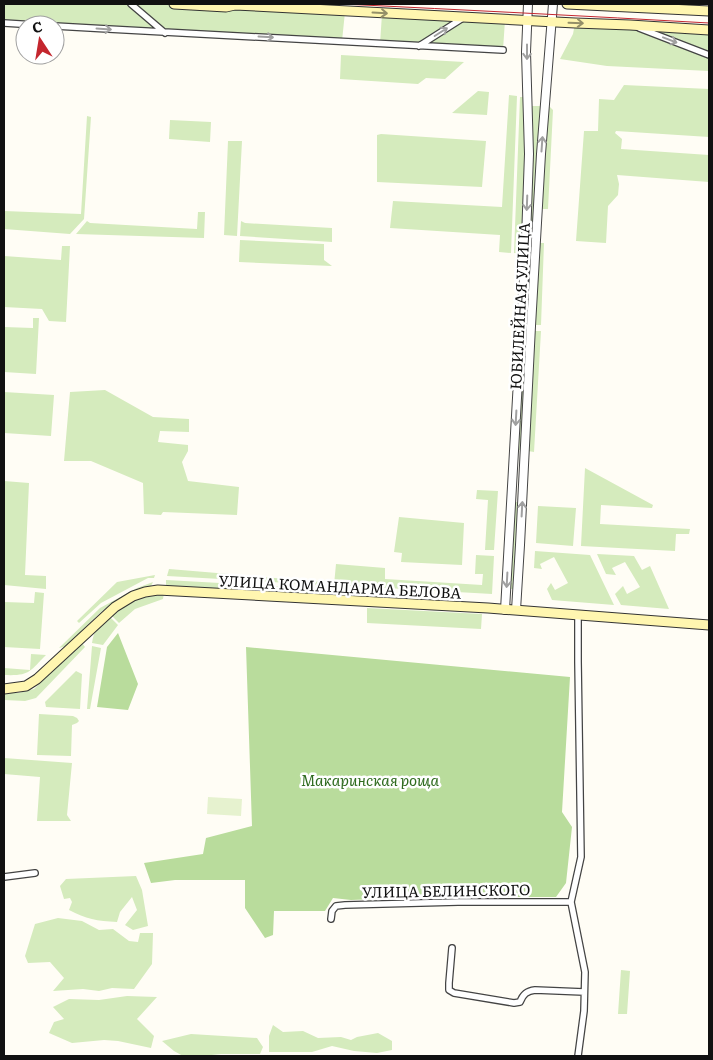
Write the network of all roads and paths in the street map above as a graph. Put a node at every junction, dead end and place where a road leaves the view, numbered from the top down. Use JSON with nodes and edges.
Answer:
{"nodes":[{"id":1,"x":131,"y":4,"type":"edge"},
{"id":2,"x":174,"y":4,"type":"edge"},
{"id":3,"x":528,"y":4,"type":"edge"},
{"id":4,"x":553,"y":4,"type":"edge"},
{"id":5,"x":567,"y":4,"type":"edge"},
{"id":6,"x":656,"y":4,"type":"edge"},
{"id":7,"x":641,"y":8,"type":"junction"},
{"id":8,"x":709,"y":11,"type":"edge"},
{"id":9,"x":464,"y":18,"type":"junction"},
{"id":10,"x":527,"y":21,"type":"junction"},
{"id":11,"x":552,"y":22,"type":"junction"},
{"id":12,"x":630,"y":25,"type":"junction"},
{"id":13,"x":65,"y":27,"type":"edge"},
{"id":14,"x":709,"y":30,"type":"edge"},
{"id":15,"x":165,"y":33,"type":"junction"},
{"id":16,"x":419,"y":46,"type":"junction"},
{"id":17,"x":503,"y":50,"type":"dead end"},
{"id":18,"x":709,"y":55,"type":"edge"},
{"id":19,"x":528,"y":102,"type":"junction"},
{"id":20,"x":544,"y":103,"type":"junction"},
{"id":21,"x":526,"y":239,"type":"junction"},
{"id":22,"x":536,"y":240,"type":"junction"},
{"id":23,"x":514,"y":454,"type":"junction"},
{"id":24,"x":524,"y":454,"type":"junction"},
{"id":25,"x":505,"y":610,"type":"junction"},
{"id":26,"x":516,"y":610,"type":"junction"},
{"id":27,"x":578,"y":615,"type":"junction"},
{"id":28,"x":709,"y":625,"type":"edge"},
{"id":29,"x":4,"y":688,"type":"edge"},
{"id":30,"x":35,"y":874,"type":"dead end"},
{"id":31,"x":4,"y":877,"type":"edge"},
{"id":32,"x":571,"y":902,"type":"junction"},
{"id":33,"x":331,"y":919,"type":"dead end"},
{"id":34,"x":452,"y":948,"type":"dead end"},
{"id":35,"x":584,"y":992,"type":"junction"},
{"id":36,"x":578,"y":1056,"type":"edge"}],
"edges":[{"from":1,"to":15,"type":"street"},
{"from":2,"to":9,"type":"main road","one_way":true},
{"from":3,"to":10,"type":"street","name":"ЮБИЛЕЙНАЯ УЛИЦА"},
{"from":4,"to":11,"type":"street","name":"ЮБИЛЕЙНАЯ УЛИЦА"},
{"from":5,"to":7,"type":"main road"},
{"from":6,"to":7,"type":"street"},
{"from":7,"to":8,"type":"main road"},
{"from":9,"to":10,"type":"main road"},
{"from":16,"to":9,"type":"street","one_way":true},
{"from":10,"to":11,"type":"main road"},
{"from":10,"to":19,"type":"street","name":"ЮБИЛЕЙНАЯ УЛИЦА","one_way":true},
{"from":11,"to":12,"type":"main road","one_way":true},
{"from":11,"to":20,"type":"street","name":"ЮБИЛЕЙНАЯ УЛИЦА"},
{"from":12,"to":14,"type":"main road"},
{"from":12,"to":18,"type":"street","one_way":true},
{"from":13,"to":15,"type":"street","one_way":true},
{"from":15,"to":16,"type":"street","one_way":true},
{"from":16,"to":17,"type":"street"},
{"from":19,"to":20,"type":"street"},
{"from":19,"to":21,"type":"street","name":"ЮБИЛЕЙНАЯ УЛИЦА","one_way":true},
{"from":22,"to":20,"type":"street","name":"ЮБИЛЕЙНАЯ УЛИЦА","one_way":true},
{"from":21,"to":22,"type":"street"},
{"from":21,"to":23,"type":"street","name":"ЮБИЛЕЙНАЯ УЛИЦА","one_way":true},
{"from":22,"to":24,"type":"street","name":"ЮБИЛЕЙНАЯ УЛИЦА"},
{"from":23,"to":24,"type":"street"},
{"from":23,"to":25,"type":"street","name":"ЮБИЛЕЙНАЯ УЛИЦА","one_way":true},
{"from":26,"to":24,"type":"street","name":"ЮБИЛЕЙНАЯ УЛИЦА","one_way":true},
{"from":25,"to":26,"type":"main road","name":"УЛИЦА КОМАНДАРМА БЕЛОВА"},
{"from":25,"to":29,"type":"main road","name":"УЛИЦА КОМАНДАРМА БЕЛОВА"},
{"from":26,"to":27,"type":"main road","name":"УЛИЦА КОМАНДАРМА БЕЛОВА"},
{"from":27,"to":28,"type":"main road","name":"УЛИЦА КОМАНДАРМА БЕЛОВА"},
{"from":27,"to":32,"type":"street"},
{"from":30,"to":31,"type":"street"},
{"from":32,"to":33,"type":"street","name":"УЛИЦА БЕЛИНСКОГО"},
{"from":32,"to":35,"type":"street"},
{"from":34,"to":35,"type":"street"},
{"from":35,"to":36,"type":"street"}]}
